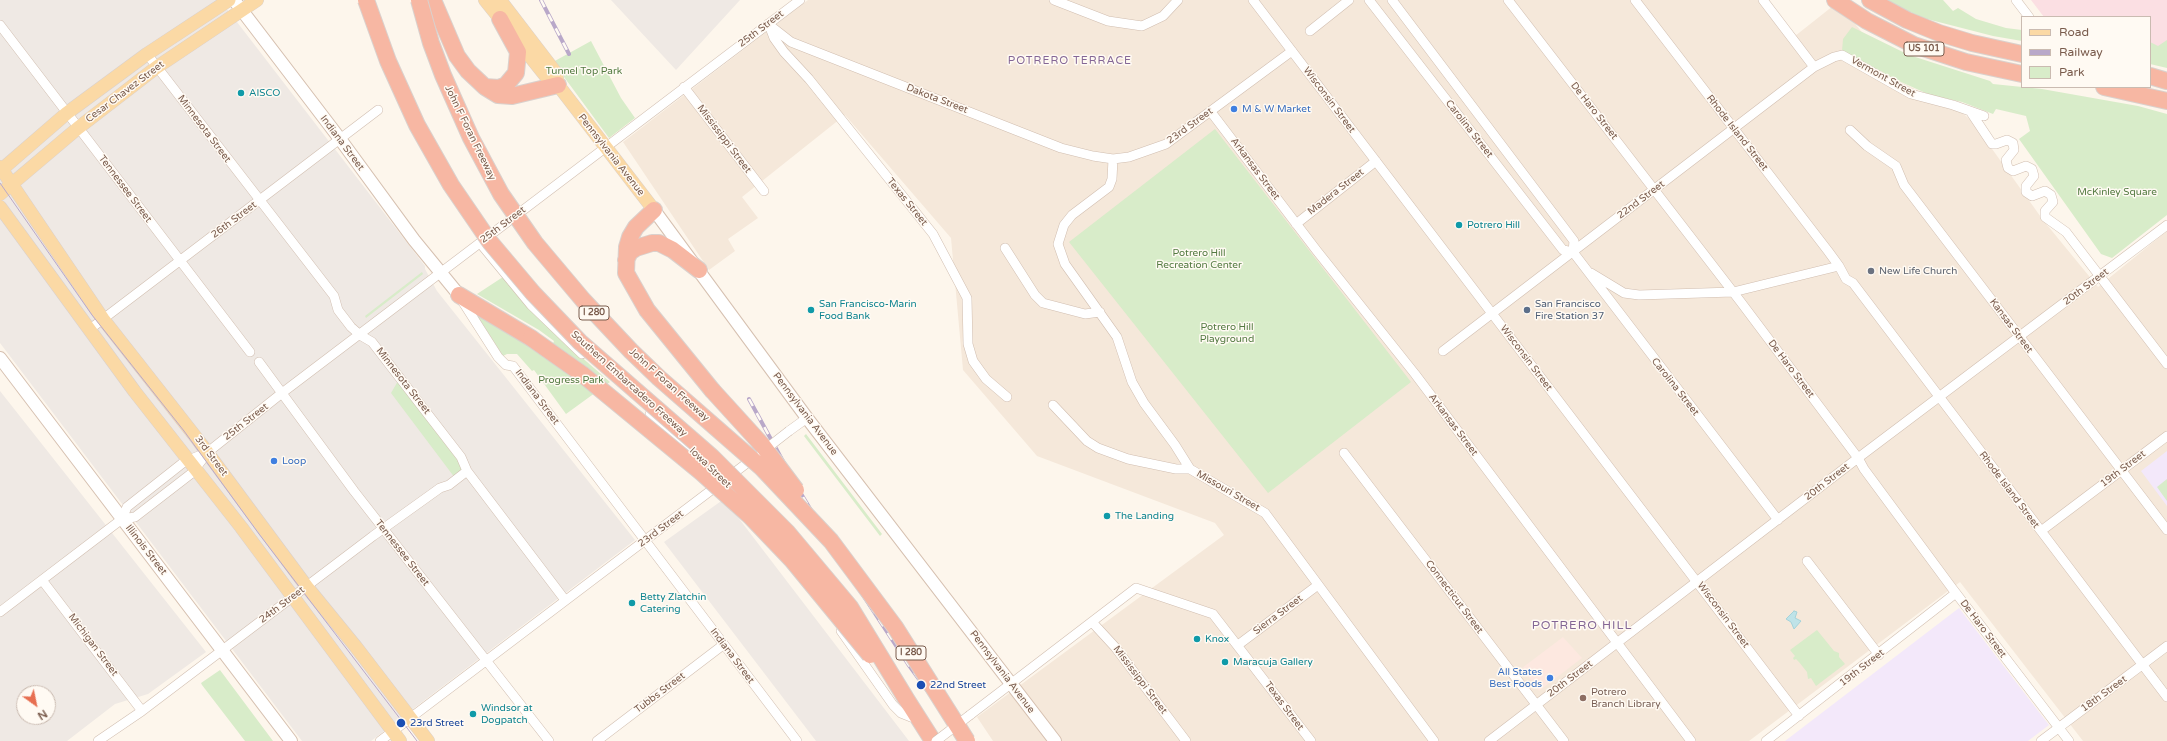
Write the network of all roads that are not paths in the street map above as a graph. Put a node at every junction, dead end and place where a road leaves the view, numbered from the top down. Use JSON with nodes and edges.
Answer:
{"nodes":[{"id":1,"x":229,"y":0,"type":"edge"},
{"id":2,"x":256,"y":0,"type":"edge"},
{"id":3,"x":366,"y":0,"type":"edge"},
{"id":4,"x":419,"y":0,"type":"edge"},
{"id":5,"x":433,"y":0,"type":"edge"},
{"id":6,"x":485,"y":0,"type":"edge"},
{"id":7,"x":500,"y":0,"type":"edge"},
{"id":8,"x":800,"y":0,"type":"edge"},
{"id":9,"x":1054,"y":0,"type":"edge"},
{"id":10,"x":1178,"y":0,"type":"edge"},
{"id":11,"x":1253,"y":0,"type":"edge"},
{"id":12,"x":1349,"y":0,"type":"edge"},
{"id":13,"x":1369,"y":0,"type":"edge"},
{"id":14,"x":1392,"y":0,"type":"edge"},
{"id":15,"x":1508,"y":0,"type":"edge"},
{"id":16,"x":1635,"y":0,"type":"edge"},
{"id":17,"x":1762,"y":0,"type":"edge"},
{"id":18,"x":1835,"y":0,"type":"edge"},
{"id":19,"x":1870,"y":0,"type":"edge"},
{"id":20,"x":2016,"y":0,"type":"edge"},
{"id":21,"x":238,"y":5,"type":"edge"},
{"id":22,"x":2028,"y":16,"type":"edge"},
{"id":23,"x":500,"y":19,"type":"junction"},
{"id":24,"x":768,"y":24,"type":"junction"},
{"id":25,"x":0,"y":25,"type":"edge"},
{"id":26,"x":1310,"y":31,"type":"dead end"},
{"id":27,"x":1292,"y":51,"type":"junction"},
{"id":28,"x":147,"y":54,"type":"junction"},
{"id":29,"x":2021,"y":54,"type":"edge"},
{"id":30,"x":1842,"y":55,"type":"joint"},
{"id":31,"x":1814,"y":67,"type":"junction"},
{"id":32,"x":157,"y":68,"type":"junction"},
{"id":33,"x":2021,"y":74,"type":"edge"},
{"id":34,"x":2151,"y":76,"type":"edge"},
{"id":35,"x":2167,"y":81,"type":"edge"},
{"id":36,"x":558,"y":85,"type":"junction"},
{"id":37,"x":483,"y":86,"type":"junction"},
{"id":38,"x":684,"y":87,"type":"junction"},
{"id":39,"x":2108,"y":88,"type":"edge"},
{"id":40,"x":2167,"y":101,"type":"edge"},
{"id":41,"x":378,"y":110,"type":"dead end"},
{"id":42,"x":1970,"y":111,"type":"junction"},
{"id":43,"x":1211,"y":112,"type":"junction"},
{"id":44,"x":67,"y":113,"type":"junction"},
{"id":45,"x":1984,"y":116,"type":"dead end"},
{"id":46,"x":78,"y":128,"type":"junction"},
{"id":47,"x":1734,"y":129,"type":"junction"},
{"id":48,"x":1850,"y":130,"type":"dead end"},
{"id":49,"x":340,"y":139,"type":"junction"},
{"id":50,"x":605,"y":148,"type":"junction"},
{"id":51,"x":1113,"y":159,"type":"junction"},
{"id":52,"x":1376,"y":161,"type":"junction"},
{"id":53,"x":1,"y":169,"type":"edge"},
{"id":54,"x":12,"y":182,"type":"junction"},
{"id":55,"x":1655,"y":190,"type":"junction"},
{"id":56,"x":764,"y":191,"type":"dead end"},
{"id":57,"x":0,"y":194,"type":"edge"},
{"id":58,"x":259,"y":200,"type":"junction"},
{"id":59,"x":0,"y":207,"type":"edge"},
{"id":60,"x":654,"y":210,"type":"junction"},
{"id":61,"x":1296,"y":224,"type":"junction"},
{"id":62,"x":2167,"y":225,"type":"edge"},
{"id":63,"x":480,"y":243,"type":"junction"},
{"id":64,"x":1005,"y":248,"type":"dead end"},
{"id":65,"x":1573,"y":252,"type":"junction"},
{"id":66,"x":626,"y":260,"type":"junction"},
{"id":67,"x":180,"y":261,"type":"junction"},
{"id":68,"x":1839,"y":266,"type":"junction"},
{"id":69,"x":1584,"y":269,"type":"junction"},
{"id":70,"x":699,"y":270,"type":"junction"},
{"id":71,"x":441,"y":273,"type":"junction"},
{"id":72,"x":2100,"y":276,"type":"junction"},
{"id":73,"x":1733,"y":292,"type":"junction"},
{"id":74,"x":459,"y":295,"type":"junction"},
{"id":75,"x":1100,"y":312,"type":"junction"},
{"id":76,"x":1492,"y":314,"type":"junction"},
{"id":77,"x":103,"y":319,"type":"junction"},
{"id":78,"x":90,"y":329,"type":"junction"},
{"id":79,"x":360,"y":335,"type":"junction"},
{"id":80,"x":2020,"y":337,"type":"junction"},
{"id":81,"x":1444,"y":351,"type":"dead end"},
{"id":82,"x":250,"y":352,"type":"dead end"},
{"id":83,"x":0,"y":358,"type":"edge"},
{"id":84,"x":259,"y":362,"type":"dead end"},
{"id":85,"x":2167,"y":364,"type":"edge"},
{"id":86,"x":282,"y":393,"type":"junction"},
{"id":87,"x":1007,"y":397,"type":"dead end"},
{"id":88,"x":1939,"y":398,"type":"junction"},
{"id":89,"x":1053,"y":405,"type":"dead end"},
{"id":90,"x":807,"y":418,"type":"junction"},
{"id":91,"x":2167,"y":436,"type":"edge"},
{"id":92,"x":208,"y":452,"type":"junction"},
{"id":93,"x":1344,"y":453,"type":"dead end"},
{"id":94,"x":1858,"y":458,"type":"junction"},
{"id":95,"x":191,"y":465,"type":"junction"},
{"id":96,"x":1190,"y":469,"type":"junction"},
{"id":97,"x":467,"y":471,"type":"junction"},
{"id":98,"x":2122,"y":471,"type":"junction"},
{"id":99,"x":725,"y":480,"type":"junction"},
{"id":100,"x":122,"y":519,"type":"junction"},
{"id":101,"x":1778,"y":520,"type":"junction"},
{"id":102,"x":383,"y":529,"type":"junction"},
{"id":103,"x":2167,"y":530,"type":"edge"},
{"id":104,"x":2041,"y":531,"type":"junction"},
{"id":105,"x":645,"y":541,"type":"junction"},
{"id":106,"x":1807,"y":561,"type":"dead end"},
{"id":107,"x":852,"y":568,"type":"junction"},
{"id":108,"x":42,"y":580,"type":"junction"},
{"id":109,"x":1698,"y":582,"type":"junction"},
{"id":110,"x":1318,"y":585,"type":"junction"},
{"id":111,"x":307,"y":587,"type":"junction"},
{"id":112,"x":1956,"y":593,"type":"junction"},
{"id":113,"x":294,"y":596,"type":"junction"},
{"id":114,"x":565,"y":600,"type":"junction"},
{"id":115,"x":0,"y":612,"type":"edge"},
{"id":116,"x":1092,"y":622,"type":"junction"},
{"id":117,"x":1617,"y":644,"type":"junction"},
{"id":118,"x":723,"y":645,"type":"junction"},
{"id":119,"x":1238,"y":645,"type":"junction"},
{"id":120,"x":2167,"y":646,"type":"edge"},
{"id":121,"x":223,"y":650,"type":"junction"},
{"id":122,"x":1879,"y":655,"type":"junction"},
{"id":123,"x":487,"y":660,"type":"junction"},
{"id":124,"x":2143,"y":665,"type":"junction"},
{"id":125,"x":1011,"y":684,"type":"junction"},
{"id":126,"x":2167,"y":697,"type":"edge"},
{"id":127,"x":905,"y":698,"type":"junction"},
{"id":128,"x":1536,"y":705,"type":"junction"},
{"id":129,"x":142,"y":711,"type":"junction"},
{"id":130,"x":1799,"y":716,"type":"junction"},
{"id":131,"x":411,"y":718,"type":"junction"},
{"id":132,"x":2058,"y":727,"type":"junction"},
{"id":133,"x":397,"y":736,"type":"edge"},
{"id":134,"x":98,"y":741,"type":"edge"},
{"id":135,"x":291,"y":741,"type":"edge"},
{"id":136,"x":380,"y":741,"type":"edge"},
{"id":137,"x":428,"y":741,"type":"edge"},
{"id":138,"x":549,"y":741,"type":"edge"},
{"id":139,"x":598,"y":741,"type":"edge"},
{"id":140,"x":797,"y":741,"type":"edge"},
{"id":141,"x":930,"y":741,"type":"edge"},
{"id":142,"x":933,"y":741,"type":"edge"},
{"id":143,"x":936,"y":741,"type":"edge"},
{"id":144,"x":967,"y":741,"type":"edge"},
{"id":145,"x":1055,"y":741,"type":"edge"},
{"id":146,"x":1186,"y":741,"type":"edge"},
{"id":147,"x":1311,"y":741,"type":"edge"},
{"id":148,"x":1434,"y":741,"type":"edge"},
{"id":149,"x":1489,"y":741,"type":"edge"},
{"id":150,"x":1564,"y":741,"type":"edge"},
{"id":151,"x":1691,"y":741,"type":"edge"},
{"id":152,"x":1766,"y":741,"type":"edge"},
{"id":153,"x":2041,"y":741,"type":"edge"},
{"id":154,"x":2069,"y":741,"type":"edge"}],
"edges":[{"from":1,"to":28,"type":"main road","name":"Cesar Chavez Street"},
{"from":2,"to":21,"type":"main road","name":"Cesar Chavez Street"},
{"from":3,"to":127,"type":"highway","name":"Southern Embarcadero Freeway","number":"I 280","bridge":true},
{"from":4,"to":107,"type":"highway","name":"John F Foran Freeway","number":"I 280","bridge":true},
{"from":5,"to":37,"type":"highway"},
{"from":6,"to":23,"type":"main road","name":"Pennsylvania Avenue"},
{"from":7,"to":36,"type":"main road","name":"Pennsylvania Avenue"},
{"from":8,"to":24,"type":"street","name":"25th Street"},
{"from":9,"to":10,"type":"street"},
{"from":11,"to":27,"type":"street","name":"Wisconsin Street"},
{"from":12,"to":26,"type":"street"},
{"from":13,"to":65,"type":"street","name":"Carolina Street"},
{"from":14,"to":65,"type":"street","name":"Carolina Street"},
{"from":15,"to":55,"type":"street","name":"De Haro Street"},
{"from":16,"to":47,"type":"street","name":"Rhode Island Street"},
{"from":17,"to":31,"type":"street"},
{"from":18,"to":33,"type":"highway","number":"US 101"},
{"from":19,"to":29,"type":"highway","number":"US 101"},
{"from":20,"to":22,"type":"street"},
{"from":21,"to":32,"type":"main road","name":"Cesar Chavez Street"},
{"from":21,"to":49,"type":"main road","name":"Indiana Street"},
{"from":23,"to":36,"type":"main road","name":"Pennsylvania Avenue"},
{"from":23,"to":37,"type":"highway"},
{"from":24,"to":38,"type":"street","name":"25th Street"},
{"from":24,"to":51,"type":"street","name":"Dakota Street"},
{"from":24,"to":87,"type":"street","name":"Texas Street"},
{"from":25,"to":44,"type":"street","name":"Tennessee Street"},
{"from":27,"to":43,"type":"street","name":"23rd Street"},
{"from":27,"to":52,"type":"street","name":"Wisconsin Street"},
{"from":28,"to":32,"type":"street","name":"Minnesota Street"},
{"from":28,"to":44,"type":"main road","name":"Cesar Chavez Street"},
{"from":30,"to":31,"type":"street","name":"22nd Street"},
{"from":30,"to":42,"type":"street","name":"Vermont Street"},
{"from":31,"to":47,"type":"street","name":"22nd Street"},
{"from":32,"to":46,"type":"main road","name":"Cesar Chavez Street"},
{"from":32,"to":58,"type":"street","name":"Minnesota Street"},
{"from":34,"to":35,"type":"highway"},
{"from":36,"to":37,"type":"highway"},
{"from":36,"to":50,"type":"main road","name":"Pennsylvania Avenue"},
{"from":38,"to":50,"type":"street","name":"25th Street"},
{"from":38,"to":56,"type":"street","name":"Mississippi Street"},
{"from":39,"to":40,"type":"highway"},
{"from":41,"to":49,"type":"street","name":"26th Street"},
{"from":42,"to":45,"type":"street","name":"Vermont Street"},
{"from":42,"to":72,"type":"street"},
{"from":43,"to":51,"type":"street","name":"23rd Street"},
{"from":43,"to":61,"type":"street","name":"Arkansas Street"},
{"from":44,"to":46,"type":"street","name":"Tennessee Street"},
{"from":44,"to":53,"type":"main road","name":"Cesar Chavez Street"},
{"from":46,"to":54,"type":"main road","name":"Cesar Chavez Street"},
{"from":46,"to":67,"type":"street","name":"Tennessee Street"},
{"from":47,"to":55,"type":"street","name":"22nd Street"},
{"from":47,"to":68,"type":"street","name":"Rhode Island Street"},
{"from":48,"to":80,"type":"street","name":"Kansas Street"},
{"from":49,"to":58,"type":"street","name":"26th Street"},
{"from":49,"to":71,"type":"main road","name":"Indiana Street"},
{"from":50,"to":60,"type":"main road","name":"Pennsylvania Avenue"},
{"from":50,"to":63,"type":"street","name":"25th Street"},
{"from":51,"to":75,"type":"street","name":"Missouri Street"},
{"from":52,"to":61,"type":"street","name":"Madera Street"},
{"from":52,"to":76,"type":"street","name":"Wisconsin Street"},
{"from":53,"to":54,"type":"main road","name":"3rd Street"},
{"from":54,"to":57,"type":"main road","name":"Cesar Chavez Street"},
{"from":54,"to":77,"type":"main road","name":"3rd Street"},
{"from":55,"to":65,"type":"street","name":"22nd Street"},
{"from":55,"to":73,"type":"street","name":"De Haro Street"},
{"from":58,"to":67,"type":"street","name":"26th Street"},
{"from":58,"to":79,"type":"street","name":"Minnesota Street"},
{"from":59,"to":78,"type":"main road","name":"3rd Street"},
{"from":60,"to":66,"type":"highway"},
{"from":60,"to":70,"type":"main road","name":"Pennsylvania Avenue"},
{"from":61,"to":117,"type":"street","name":"Arkansas Street"},
{"from":62,"to":72,"type":"street","name":"20th Street"},
{"from":63,"to":71,"type":"street","name":"25th Street"},
{"from":63,"to":99,"type":"street","name":"Iowa Street"},
{"from":64,"to":75,"type":"street"},
{"from":65,"to":69,"type":"street","name":"Carolina Street"},
{"from":65,"to":76,"type":"street","name":"22nd Street"},
{"from":66,"to":70,"type":"highway"},
{"from":66,"to":107,"type":"highway","bridge":true},
{"from":67,"to":77,"type":"street","name":"26th Street"},
{"from":67,"to":82,"type":"street","name":"Tennessee Street"},
{"from":68,"to":73,"type":"street"},
{"from":68,"to":88,"type":"street","name":"Rhode Island Street"},
{"from":69,"to":73,"type":"street"},
{"from":69,"to":101,"type":"street","name":"Carolina Street"},
{"from":70,"to":90,"type":"main road","name":"Pennsylvania Avenue"},
{"from":71,"to":74,"type":"main road","name":"Indiana Street"},
{"from":71,"to":79,"type":"street","name":"25th Street"},
{"from":72,"to":80,"type":"street","name":"20th Street"},
{"from":72,"to":85,"type":"street"},
{"from":73,"to":94,"type":"street","name":"De Haro Street"},
{"from":74,"to":105,"type":"street","name":"Indiana Street"},
{"from":74,"to":127,"type":"highway","bridge":true},
{"from":75,"to":96,"type":"street","name":"Missouri Street"},
{"from":76,"to":81,"type":"street","name":"22nd Street"},
{"from":76,"to":109,"type":"street","name":"Wisconsin Street"},
{"from":77,"to":78,"type":"street","name":"26th Street"},
{"from":77,"to":92,"type":"main road","name":"3rd Street"},
{"from":78,"to":95,"type":"main road","name":"3rd Street"},
{"from":79,"to":86,"type":"street","name":"25th Street"},
{"from":79,"to":97,"type":"street","name":"Minnesota Street"},
{"from":80,"to":88,"type":"street","name":"20th Street"},
{"from":80,"to":98,"type":"street","name":"Kansas Street"},
{"from":83,"to":100,"type":"main road","name":"Illinois Street"},
{"from":84,"to":86,"type":"street","name":"Tennessee Street"},
{"from":86,"to":92,"type":"street","name":"25th Street"},
{"from":86,"to":102,"type":"street","name":"Tennessee Street"},
{"from":88,"to":94,"type":"street","name":"20th Street"},
{"from":88,"to":104,"type":"street","name":"Rhode Island Street"},
{"from":89,"to":96,"type":"street"},
{"from":90,"to":99,"type":"street","name":"23rd Street","bridge":true},
{"from":90,"to":125,"type":"main road","name":"Pennsylvania Avenue"},
{"from":91,"to":98,"type":"street","name":"19th Street"},
{"from":92,"to":95,"type":"street","name":"25th Street"},
{"from":92,"to":111,"type":"main road","name":"3rd Street"},
{"from":93,"to":128,"type":"street","name":"Connecticut Street"},
{"from":94,"to":101,"type":"street","name":"20th Street"},
{"from":94,"to":112,"type":"street","name":"De Haro Street"},
{"from":95,"to":100,"type":"street","name":"25th Street"},
{"from":95,"to":100,"type":"street","name":"25th Street"},
{"from":95,"to":113,"type":"main road","name":"3rd Street"},
{"from":96,"to":110,"type":"street","name":"Missouri Street"},
{"from":97,"to":102,"type":"street","name":"24th Street"},
{"from":97,"to":114,"type":"street","name":"Minnesota Street"},
{"from":98,"to":103,"type":"street","name":"Kansas Street"},
{"from":98,"to":104,"type":"street","name":"19th Street"},
{"from":99,"to":105,"type":"street","name":"23rd Street"},
{"from":99,"to":141,"type":"street","name":"Iowa Street"},
{"from":100,"to":108,"type":"street","name":"25th Street"},
{"from":100,"to":121,"type":"main road","name":"Illinois Street"},
{"from":101,"to":109,"type":"street","name":"20th Street"},
{"from":102,"to":111,"type":"street","name":"24th Street"},
{"from":102,"to":123,"type":"street","name":"Tennessee Street"},
{"from":104,"to":124,"type":"street","name":"Rhode Island Street"},
{"from":105,"to":114,"type":"street","name":"23rd Street"},
{"from":105,"to":118,"type":"street","name":"Indiana Street"},
{"from":106,"to":122,"type":"street"},
{"from":107,"to":144,"type":"highway","name":"John F Foran Freeway","number":"I 280","bridge":true},
{"from":108,"to":115,"type":"street","name":"25th Street"},
{"from":108,"to":129,"type":"street","name":"Michigan Street"},
{"from":109,"to":117,"type":"street","name":"20th Street"},
{"from":109,"to":130,"type":"street","name":"Wisconsin Street"},
{"from":110,"to":119,"type":"street","name":"Sierra Street"},
{"from":110,"to":148,"type":"street","name":"Missouri Street"},
{"from":111,"to":113,"type":"street","name":"24th Street"},
{"from":111,"to":131,"type":"main road","name":"3rd Street"},
{"from":112,"to":122,"type":"street","name":"19th Street"},
{"from":112,"to":132,"type":"street","name":"De Haro Street"},
{"from":113,"to":121,"type":"street","name":"24th Street"},
{"from":113,"to":133,"type":"main road","name":"3rd Street"},
{"from":114,"to":123,"type":"street","name":"23rd Street"},
{"from":116,"to":119,"type":"street","name":"Texas Street"},
{"from":116,"to":125,"type":"street"},
{"from":116,"to":146,"type":"street","name":"Mississippi Street"},
{"from":117,"to":128,"type":"street","name":"20th Street"},
{"from":117,"to":151,"type":"street","name":"Arkansas Street"},
{"from":118,"to":139,"type":"street","name":"Tubbs Street"},
{"from":118,"to":140,"type":"street","name":"Indiana Street"},
{"from":119,"to":147,"type":"street","name":"Texas Street"},
{"from":120,"to":124,"type":"street","name":"18th Street"},
{"from":121,"to":129,"type":"street","name":"24th Street"},
{"from":121,"to":135,"type":"main road","name":"Illinois Street"},
{"from":122,"to":130,"type":"street","name":"19th Street"},
{"from":123,"to":131,"type":"street","name":"23rd Street"},
{"from":123,"to":138,"type":"street","name":"Tennessee Street"},
{"from":124,"to":126,"type":"street","name":"Rhode Island Street"},
{"from":124,"to":132,"type":"street","name":"18th Street"},
{"from":125,"to":143,"type":"street","bridge":true},
{"from":125,"to":145,"type":"main road","name":"Pennsylvania Avenue"},
{"from":127,"to":142,"type":"highway","name":"Southern Embarcadero Freeway","number":"I 280"},
{"from":128,"to":149,"type":"street","name":"20th Street"},
{"from":128,"to":150,"type":"street","name":"Connecticut Street"},
{"from":129,"to":134,"type":"street","name":"24th Street"},
{"from":130,"to":152,"type":"street","name":"19th Street"},
{"from":131,"to":133,"type":"street","name":"23rd Street"},
{"from":131,"to":137,"type":"main road","name":"3rd Street"},
{"from":132,"to":153,"type":"street","name":"18th Street"},
{"from":132,"to":154,"type":"street","name":"De Haro Street"},
{"from":133,"to":136,"type":"street","name":"23rd Street"}]}
